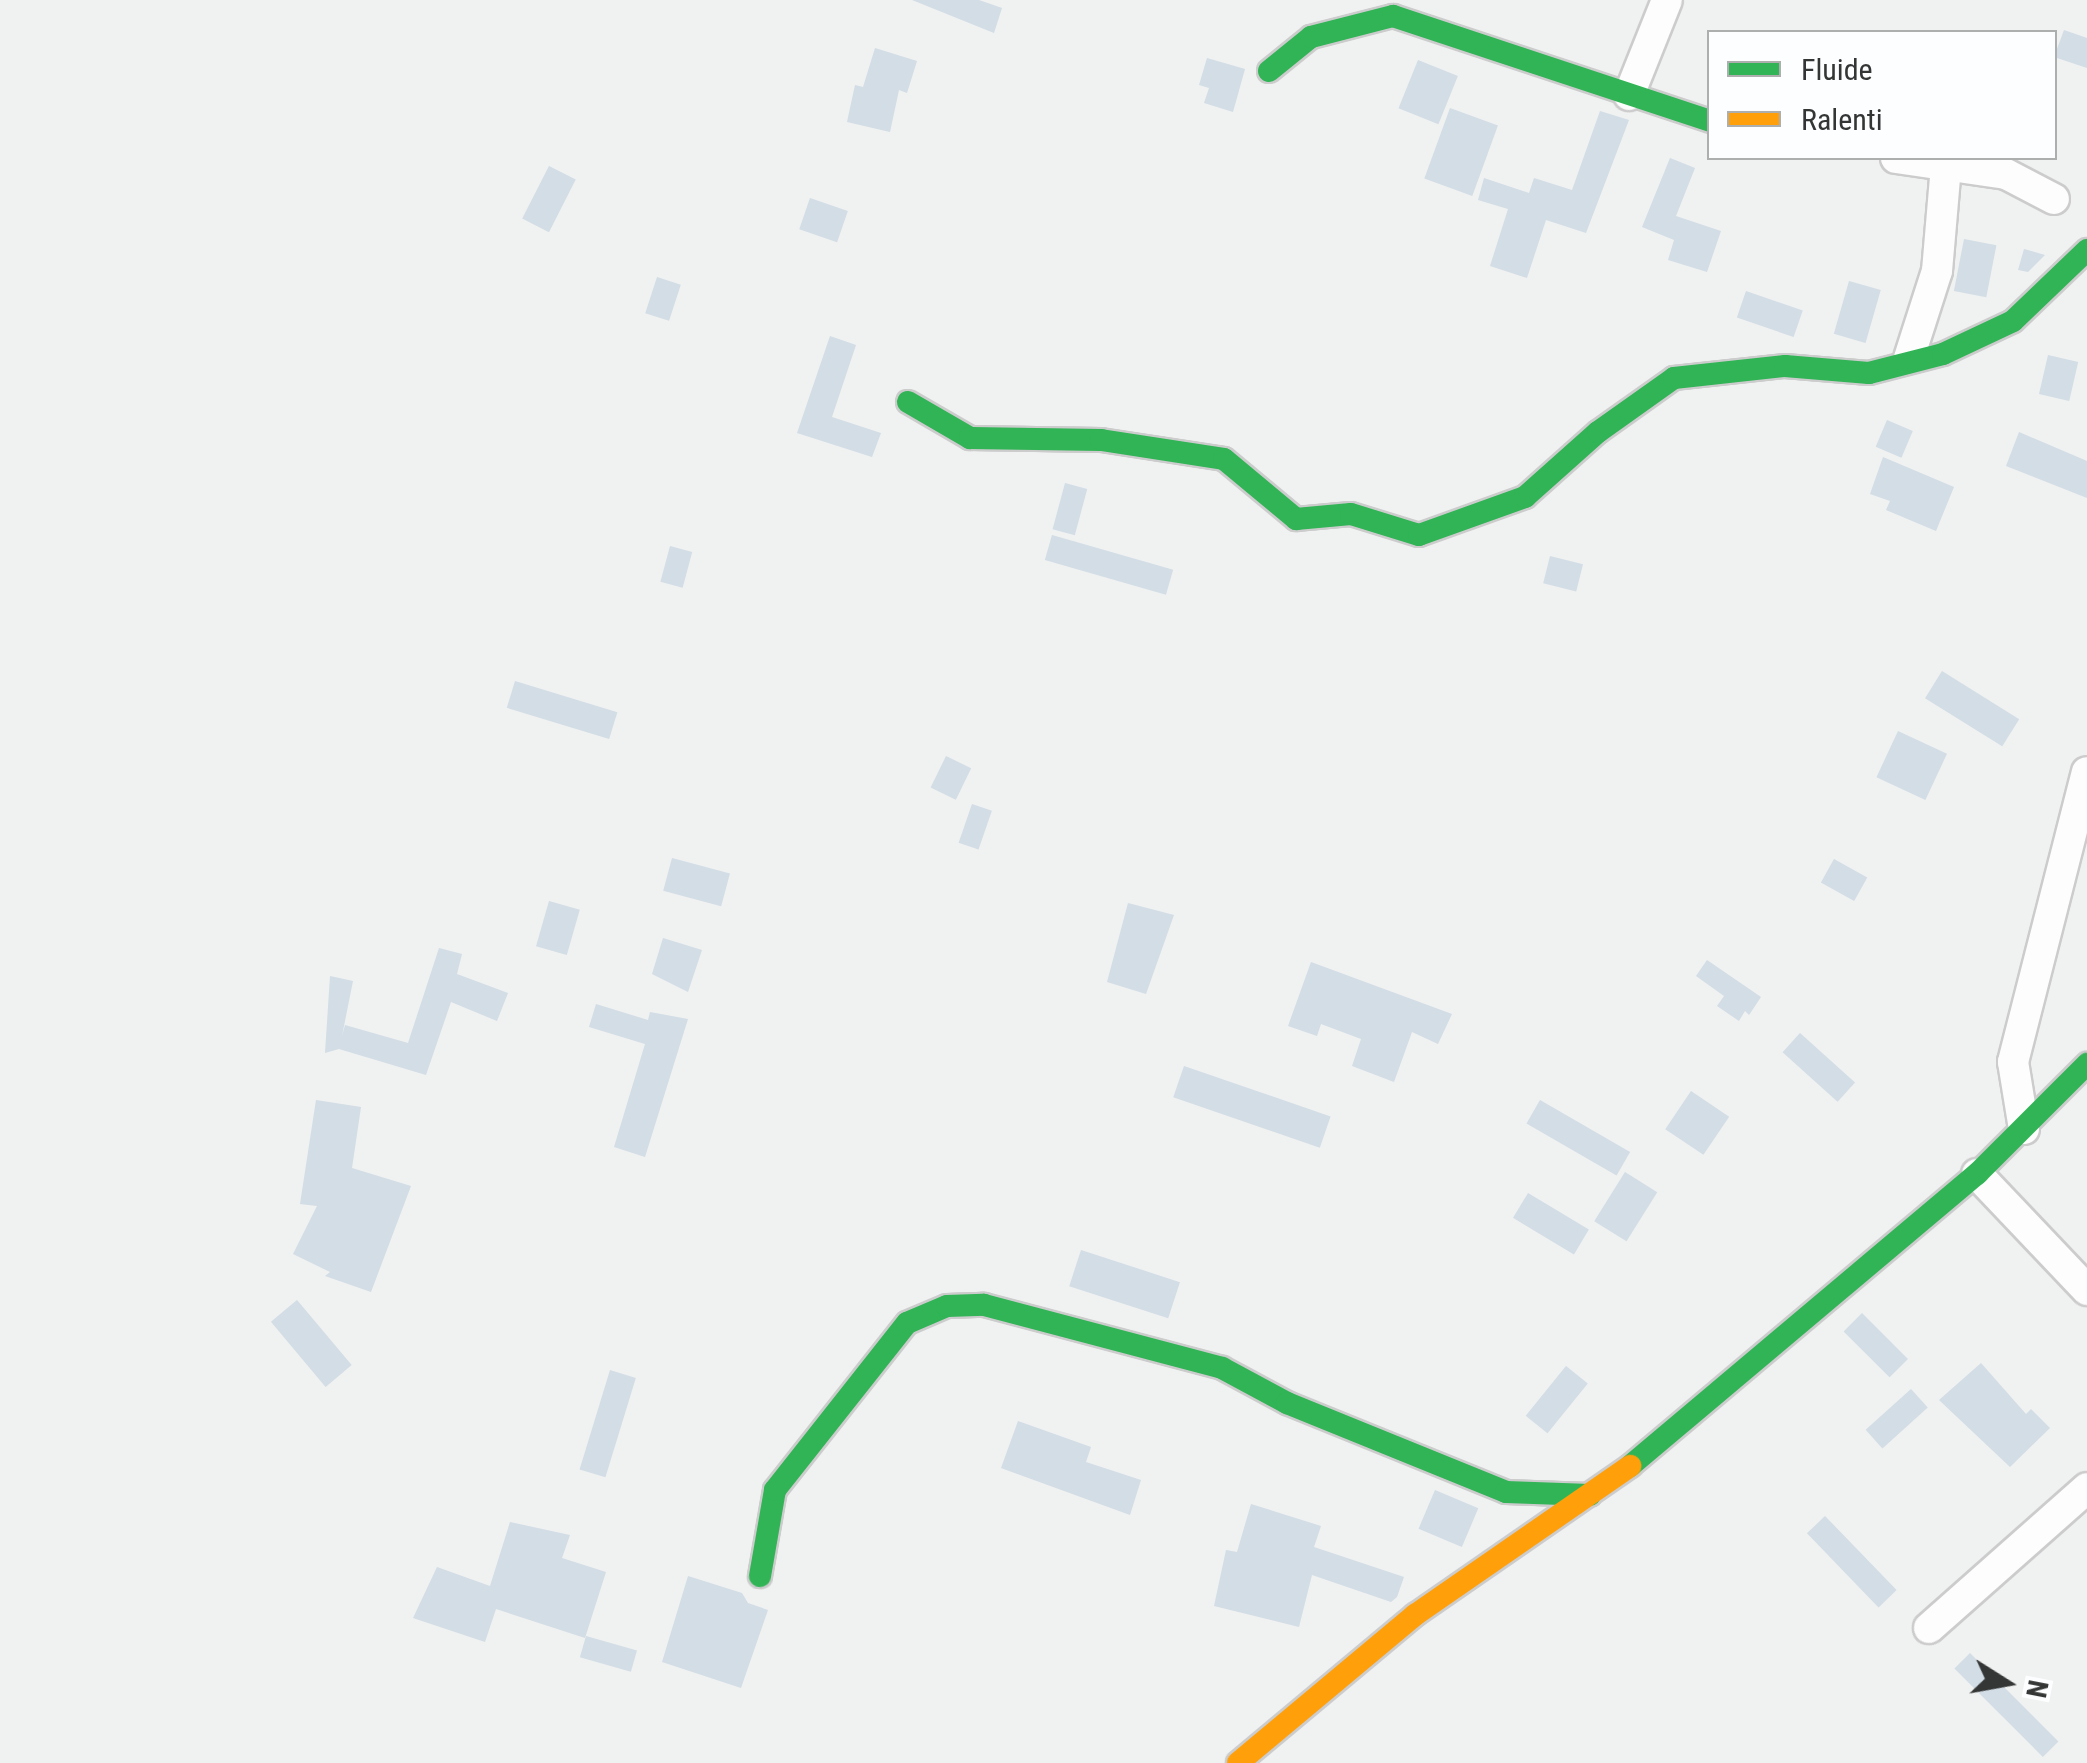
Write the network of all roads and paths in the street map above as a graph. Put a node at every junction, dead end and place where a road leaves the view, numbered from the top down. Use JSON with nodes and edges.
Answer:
{"nodes":[{"id":1,"x":1667,"y":0,"type":"edge"},
{"id":2,"x":1269,"y":70,"type":"dead end"},
{"id":3,"x":1629,"y":95,"type":"junction"},
{"id":4,"x":1707,"y":120,"type":"edge"},
{"id":5,"x":1908,"y":160,"type":"edge"},
{"id":6,"x":1946,"y":166,"type":"junction"},
{"id":7,"x":2054,"y":198,"type":"dead end"},
{"id":8,"x":2087,"y":250,"type":"edge"},
{"id":9,"x":1909,"y":358,"type":"junction"},
{"id":10,"x":908,"y":402,"type":"dead end"},
{"id":11,"x":2087,"y":772,"type":"edge"},
{"id":12,"x":2087,"y":1064,"type":"edge"},
{"id":13,"x":2024,"y":1130,"type":"junction"},
{"id":14,"x":1976,"y":1174,"type":"junction"},
{"id":15,"x":2087,"y":1290,"type":"edge"},
{"id":16,"x":2087,"y":1488,"type":"edge"},
{"id":17,"x":1590,"y":1495,"type":"junction"},
{"id":18,"x":760,"y":1576,"type":"dead end"},
{"id":19,"x":1928,"y":1628,"type":"dead end"},
{"id":20,"x":1238,"y":1763,"type":"edge"}],
"edges":[{"from":1,"to":3,"type":"street"},
{"from":2,"to":3,"type":"street"},
{"from":3,"to":4,"type":"street"},
{"from":5,"to":6,"type":"street"},
{"from":6,"to":7,"type":"street"},
{"from":6,"to":9,"type":"street"},
{"from":8,"to":9,"type":"street"},
{"from":9,"to":10,"type":"street"},
{"from":11,"to":13,"type":"street"},
{"from":12,"to":13,"type":"street"},
{"from":13,"to":14,"type":"street"},
{"from":14,"to":15,"type":"street"},
{"from":14,"to":17,"type":"street"},
{"from":16,"to":19,"type":"street"},
{"from":17,"to":18,"type":"street"},
{"from":17,"to":20,"type":"street"}]}
